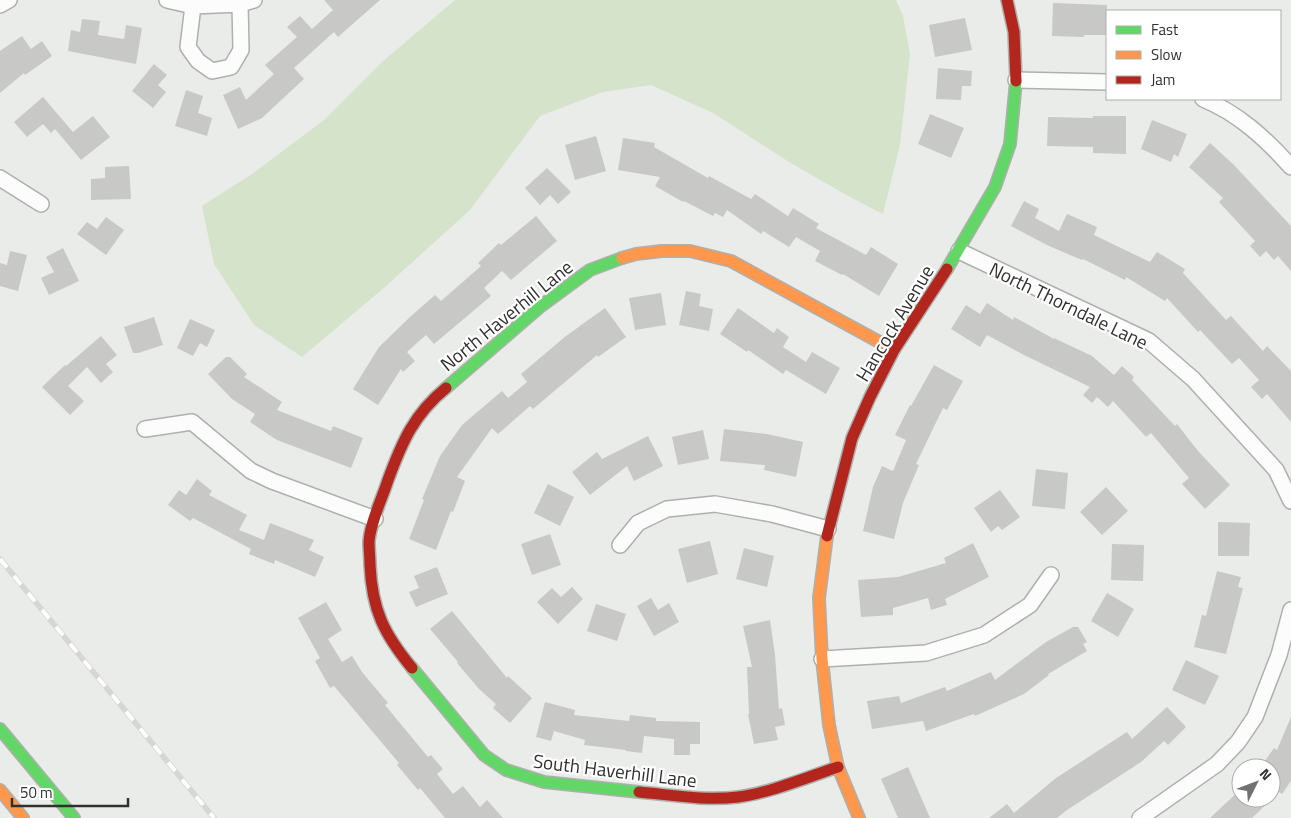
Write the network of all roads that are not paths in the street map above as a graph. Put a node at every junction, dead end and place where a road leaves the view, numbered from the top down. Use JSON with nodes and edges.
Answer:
{"nodes":[{"id":1,"x":9,"y":0,"type":"edge"},
{"id":2,"x":167,"y":0,"type":"edge"},
{"id":3,"x":1007,"y":0,"type":"edge"},
{"id":4,"x":247,"y":2,"type":"edge"},
{"id":5,"x":0,"y":5,"type":"edge"},
{"id":6,"x":194,"y":6,"type":"junction"},
{"id":7,"x":1016,"y":80,"type":"junction"},
{"id":8,"x":1106,"y":82,"type":"edge"},
{"id":9,"x":1206,"y":100,"type":"edge"},
{"id":10,"x":1291,"y":167,"type":"edge"},
{"id":11,"x":0,"y":178,"type":"edge"},
{"id":12,"x":41,"y":204,"type":"dead end"},
{"id":13,"x":959,"y":251,"type":"junction"},
{"id":14,"x":894,"y":350,"type":"junction"},
{"id":15,"x":145,"y":429,"type":"dead end"},
{"id":16,"x":1291,"y":501,"type":"edge"},
{"id":17,"x":375,"y":519,"type":"junction"},
{"id":18,"x":828,"y":529,"type":"junction"},
{"id":19,"x":620,"y":545,"type":"dead end"},
{"id":20,"x":1051,"y":575,"type":"dead end"},
{"id":21,"x":1291,"y":610,"type":"edge"},
{"id":22,"x":822,"y":659,"type":"junction"},
{"id":23,"x":0,"y":729,"type":"edge"},
{"id":24,"x":838,"y":767,"type":"junction"},
{"id":25,"x":0,"y":790,"type":"edge"},
{"id":26,"x":23,"y":818,"type":"edge"},
{"id":27,"x":74,"y":818,"type":"edge"},
{"id":28,"x":859,"y":818,"type":"edge"},
{"id":29,"x":1140,"y":818,"type":"edge"}],
"edges":[{"from":1,"to":5,"type":"street"},
{"from":2,"to":6,"type":"street"},
{"from":3,"to":7,"type":"street","name":"Hancock Avenue"},
{"from":4,"to":6,"type":"street"},
{"from":4,"to":6,"type":"street"},
{"from":7,"to":8,"type":"street"},
{"from":7,"to":13,"type":"street","name":"Hancock Avenue"},
{"from":9,"to":10,"type":"street"},
{"from":11,"to":12,"type":"street"},
{"from":13,"to":14,"type":"street","name":"Hancock Avenue"},
{"from":13,"to":16,"type":"street","name":"North Thorndale Lane"},
{"from":14,"to":17,"type":"street","name":"North Haverhill Lane"},
{"from":14,"to":18,"type":"street","name":"Hancock Avenue"},
{"from":15,"to":17,"type":"street"},
{"from":17,"to":24,"type":"street","name":"South Haverhill Lane"},
{"from":18,"to":19,"type":"street"},
{"from":18,"to":22,"type":"street","name":"Hancock Avenue"},
{"from":20,"to":22,"type":"street"},
{"from":21,"to":29,"type":"street"},
{"from":22,"to":24,"type":"street","name":"Hancock Avenue"},
{"from":23,"to":27,"type":"street"},
{"from":24,"to":28,"type":"street","name":"Hancock Avenue"},
{"from":25,"to":26,"type":"street"}]}
